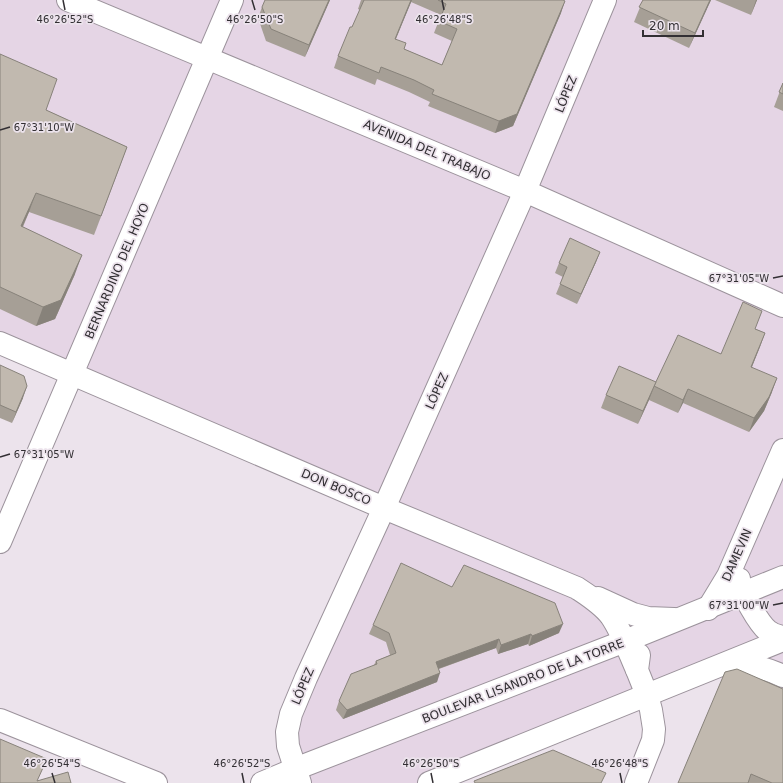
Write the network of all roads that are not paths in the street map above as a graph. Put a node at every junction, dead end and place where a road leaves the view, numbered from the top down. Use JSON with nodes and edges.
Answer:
{"nodes":[{"id":1,"x":68,"y":0,"type":"edge"},
{"id":2,"x":232,"y":0,"type":"edge"},
{"id":3,"x":605,"y":0,"type":"edge"},
{"id":4,"x":208,"y":58,"type":"junction"},
{"id":5,"x":526,"y":191,"type":"junction"},
{"id":6,"x":783,"y":306,"type":"edge"},
{"id":7,"x":0,"y":343,"type":"edge"},
{"id":8,"x":73,"y":374,"type":"junction"},
{"id":9,"x":783,"y":450,"type":"edge"},
{"id":10,"x":384,"y":508,"type":"junction"},
{"id":11,"x":0,"y":542,"type":"edge"},
{"id":12,"x":738,"y":554,"type":"junction"},
{"id":13,"x":783,"y":577,"type":"edge"},
{"id":14,"x":578,"y":588,"type":"junction"},
{"id":15,"x":743,"y":593,"type":"junction"},
{"id":16,"x":710,"y":606,"type":"junction"},
{"id":17,"x":679,"y":619,"type":"junction"},
{"id":18,"x":783,"y":636,"type":"edge"},
{"id":19,"x":783,"y":640,"type":"edge"},
{"id":20,"x":625,"y":641,"type":"junction"},
{"id":21,"x":721,"y":665,"type":"junction"},
{"id":22,"x":783,"y":676,"type":"edge"},
{"id":23,"x":641,"y":681,"type":"junction"},
{"id":24,"x":0,"y":720,"type":"edge"},
{"id":25,"x":297,"y":778,"type":"edge"},
{"id":26,"x":266,"y":782,"type":"edge"},
{"id":27,"x":156,"y":783,"type":"edge"},
{"id":28,"x":429,"y":783,"type":"edge"},
{"id":29,"x":636,"y":783,"type":"edge"}],
"edges":[{"from":1,"to":4,"type":"street","name":"AVENIDA DEL TRABAJO"},
{"from":2,"to":4,"type":"street","name":"BERNARDINO DEL HOYO"},
{"from":3,"to":5,"type":"street","name":"LÓPEZ"},
{"from":4,"to":5,"type":"street","name":"AVENIDA DEL TRABAJO"},
{"from":4,"to":8,"type":"street","name":"BERNARDINO DEL HOYO"},
{"from":5,"to":6,"type":"street","name":"AVENIDA DEL TRABAJO"},
{"from":5,"to":10,"type":"street","name":"LÓPEZ"},
{"from":7,"to":8,"type":"street","name":"DON BOSCO"},
{"from":8,"to":10,"type":"street","name":"DON BOSCO"},
{"from":8,"to":11,"type":"street","name":"BERNARDINO DEL HOYO"},
{"from":9,"to":12,"type":"street","name":"DAMEVIN"},
{"from":10,"to":14,"type":"street","name":"DON BOSCO"},
{"from":10,"to":25,"type":"street","name":"LÓPEZ"},
{"from":12,"to":15,"type":"street"},
{"from":12,"to":16,"type":"street","name":"DAMEVIN"},
{"from":13,"to":15,"type":"street","name":"BOULEVAR LISANDRO DE LA TORRE"},
{"from":14,"to":17,"type":"street"},
{"from":14,"to":20,"type":"street","name":"DON BOSCO"},
{"from":15,"to":16,"type":"street","name":"BOULEVAR LISANDRO DE LA TORRE"},
{"from":15,"to":18,"type":"street"},
{"from":16,"to":17,"type":"street","name":"BOULEVAR LISANDRO DE LA TORRE"},
{"from":16,"to":23,"type":"street","name":"DAMEVIN"},
{"from":17,"to":20,"type":"street","name":"BOULEVAR LISANDRO DE LA TORRE"},
{"from":19,"to":21,"type":"street"},
{"from":20,"to":23,"type":"street","name":"DON BOSCO"},
{"from":20,"to":25,"type":"street","name":"BOULEVAR LISANDRO DE LA TORRE"},
{"from":21,"to":22,"type":"street"},
{"from":21,"to":23,"type":"street"},
{"from":23,"to":28,"type":"street"},
{"from":23,"to":29,"type":"street","name":"DAMEVIN"},
{"from":24,"to":27,"type":"street"},
{"from":25,"to":26,"type":"street"}]}
